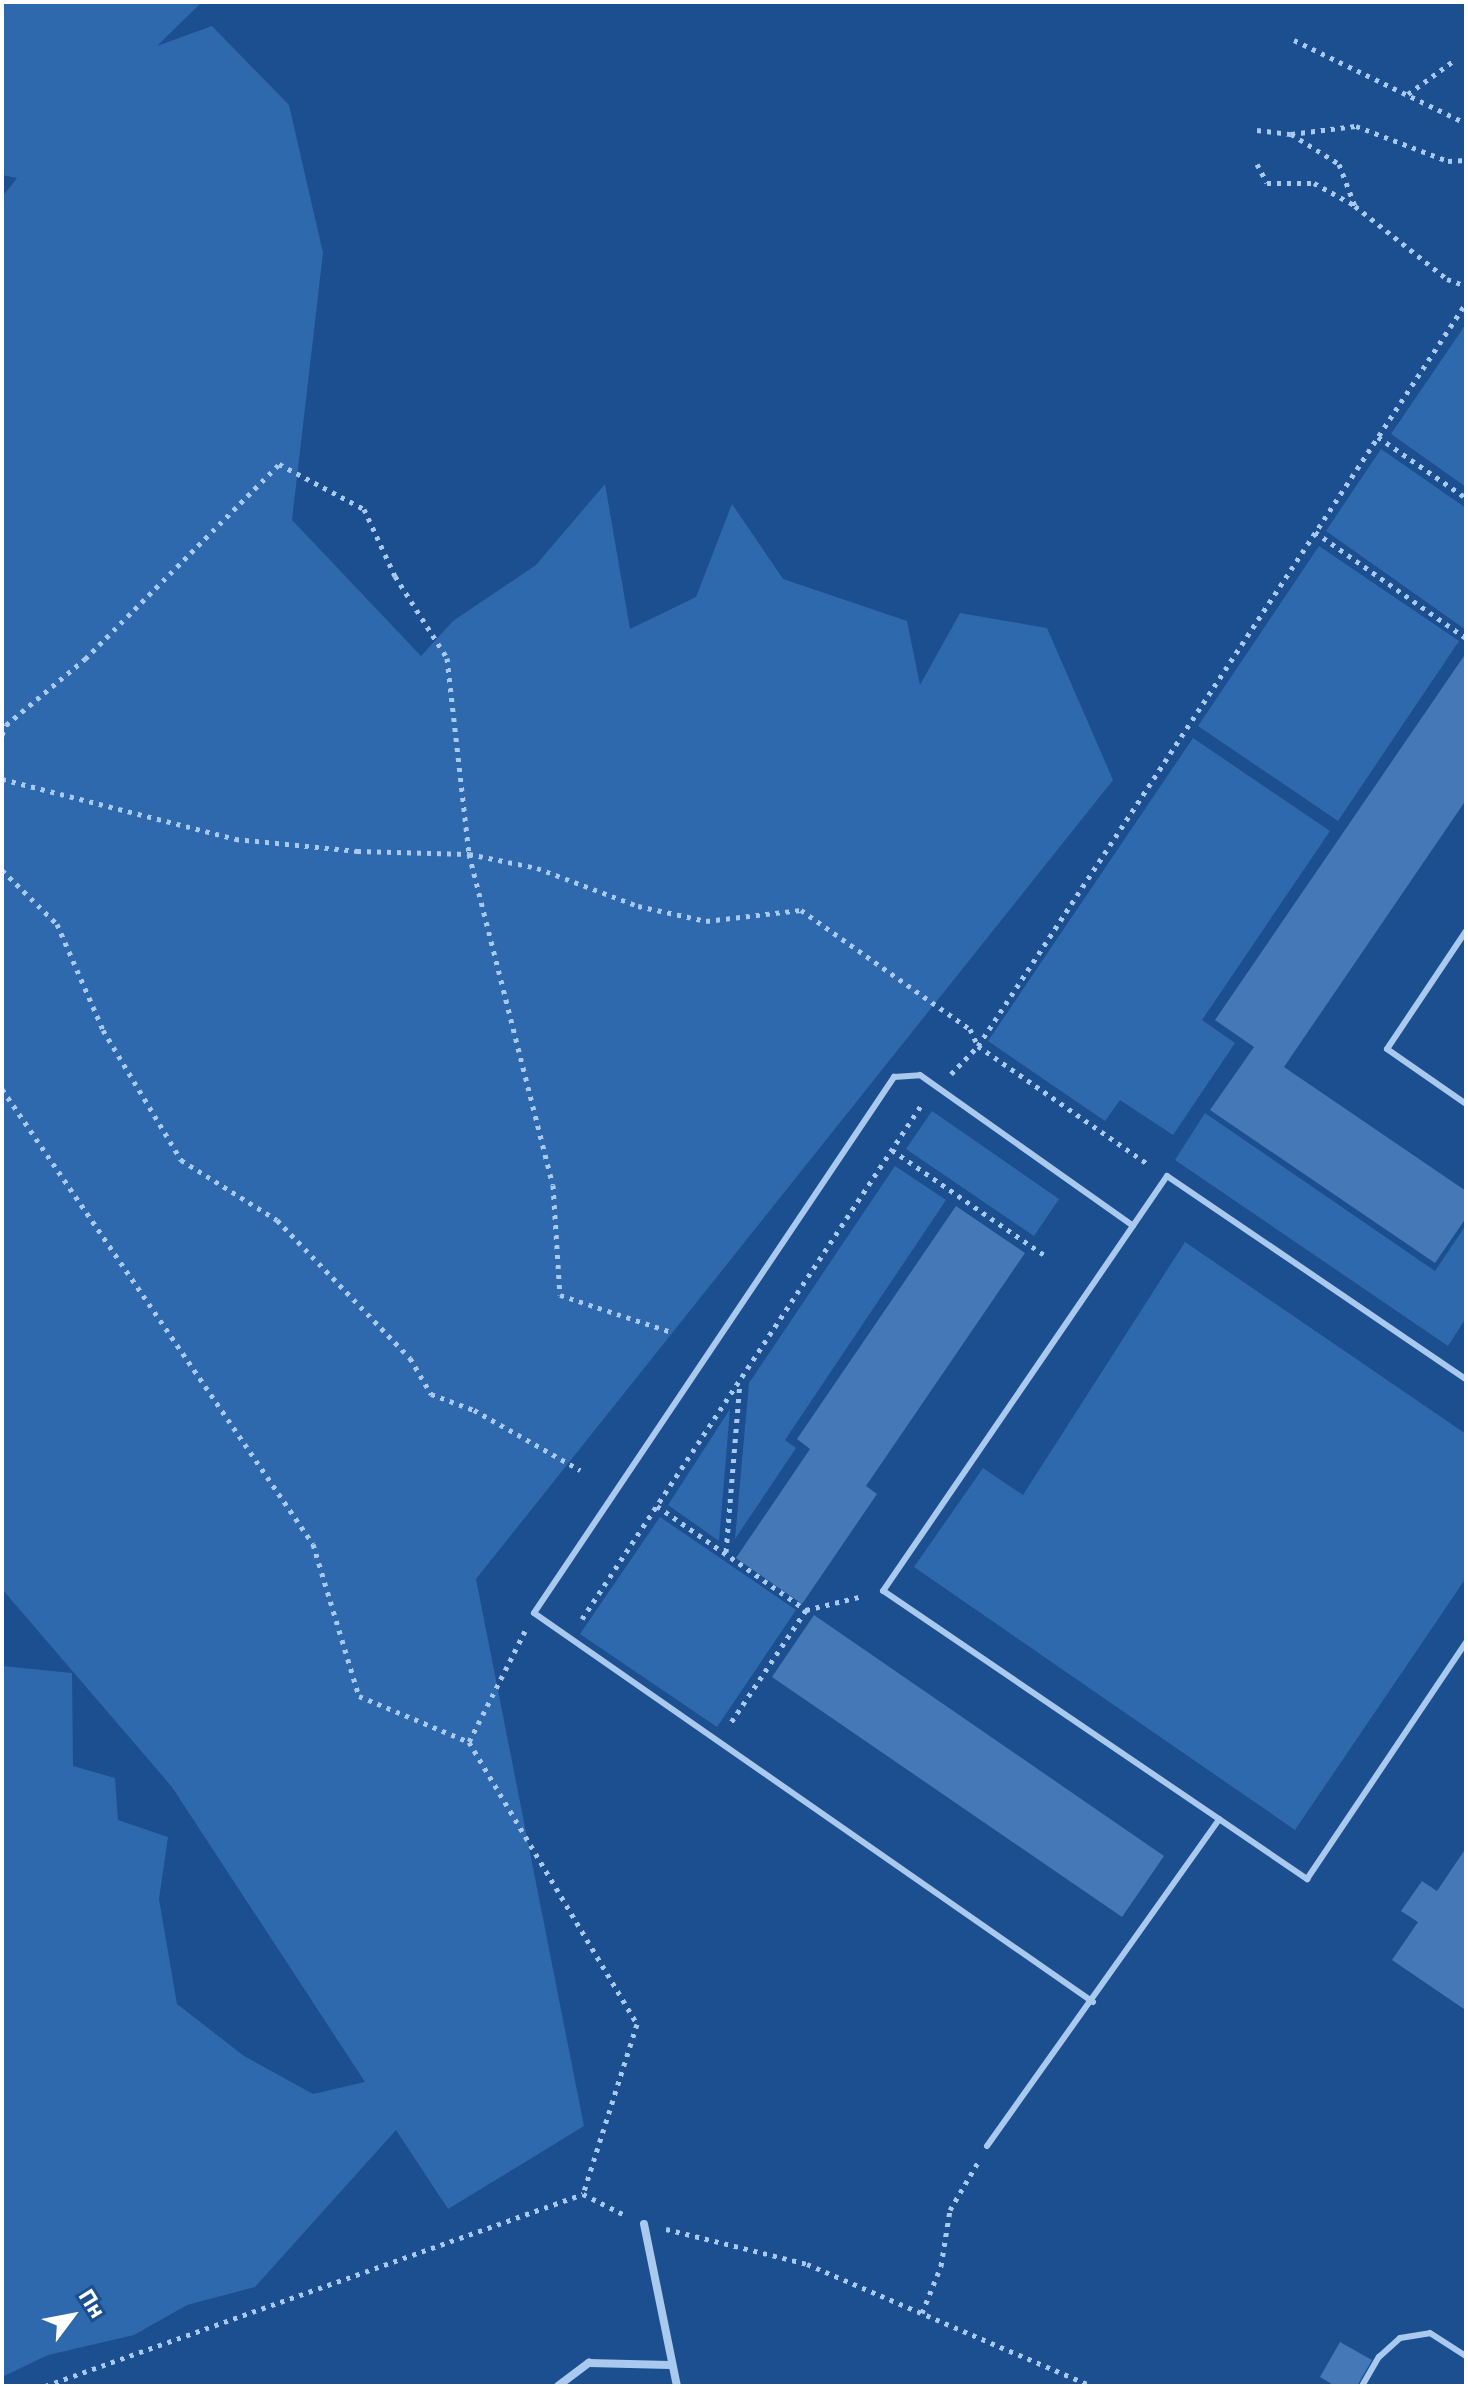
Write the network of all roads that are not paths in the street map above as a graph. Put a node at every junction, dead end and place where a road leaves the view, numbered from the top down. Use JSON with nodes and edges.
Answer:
{"nodes":[{"id":1,"x":1466,"y":931,"type":"edge"},
{"id":2,"x":1466,"y":1104,"type":"edge"},
{"id":3,"x":1133,"y":1226,"type":"junction"},
{"id":4,"x":1466,"y":1379,"type":"edge"},
{"id":5,"x":1466,"y":1642,"type":"edge"},
{"id":6,"x":1219,"y":1819,"type":"junction"},
{"id":7,"x":1093,"y":2002,"type":"junction"},
{"id":8,"x":987,"y":2146,"type":"road end"},
{"id":9,"x":644,"y":2224,"type":"road end"},
{"id":10,"x":1466,"y":2356,"type":"edge"},
{"id":11,"x":670,"y":2365,"type":"junction"},
{"id":12,"x":558,"y":2386,"type":"edge"},
{"id":13,"x":677,"y":2386,"type":"edge"},
{"id":14,"x":1362,"y":2386,"type":"edge"}],
"edges":[{"from":1,"to":2,"type":"lane"},
{"from":3,"to":4,"type":"lane"},
{"from":3,"to":6,"type":"lane"},
{"from":3,"to":7,"type":"lane"},
{"from":5,"to":6,"type":"lane"},
{"from":6,"to":7,"type":"lane"},
{"from":7,"to":8,"type":"lane"},
{"from":9,"to":11,"type":"street"},
{"from":10,"to":14,"type":"lane"},
{"from":11,"to":12,"type":"street"},
{"from":11,"to":13,"type":"street"}]}
